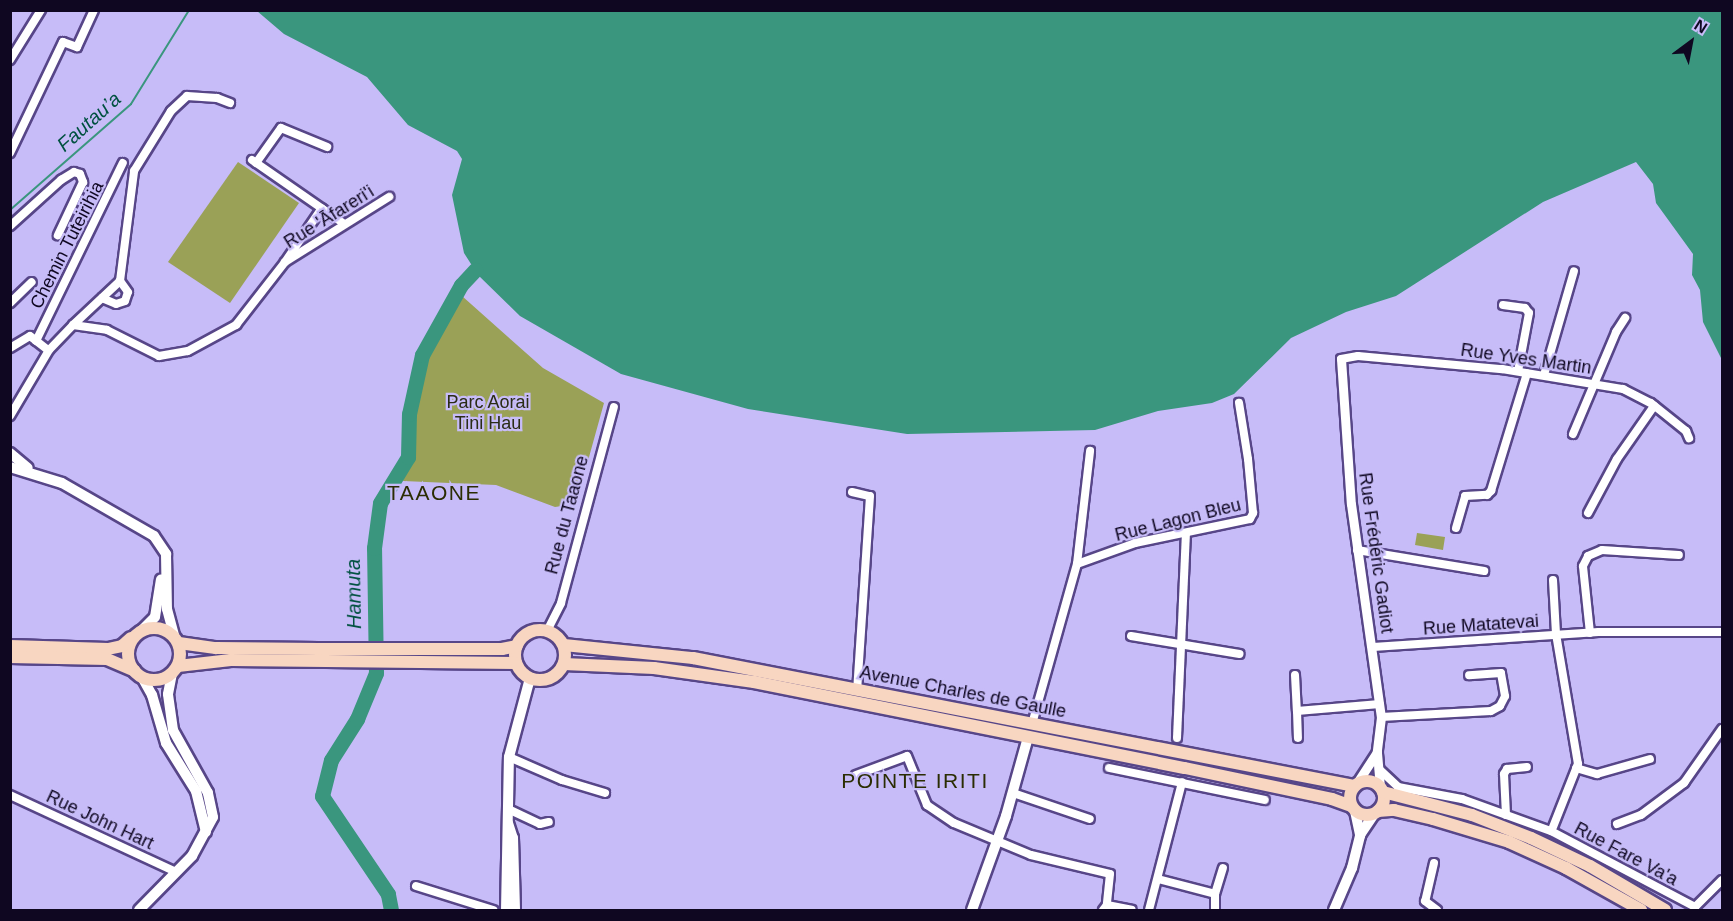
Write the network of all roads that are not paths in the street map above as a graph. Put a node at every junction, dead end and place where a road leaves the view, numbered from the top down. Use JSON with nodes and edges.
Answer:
{"nodes":[{"id":1,"x":41,"y":10,"type":"edge"},
{"id":2,"x":94,"y":10,"type":"edge"},
{"id":3,"x":10,"y":60,"type":"edge"},
{"id":4,"x":230,"y":103,"type":"dead end"},
{"id":5,"x":327,"y":147,"type":"dead end"},
{"id":6,"x":12,"y":156,"type":"edge"},
{"id":7,"x":123,"y":163,"type":"dead end"},
{"id":8,"x":389,"y":197,"type":"dead end"},
{"id":9,"x":322,"y":208,"type":"junction"},
{"id":10,"x":343,"y":223,"type":"junction"},
{"id":11,"x":10,"y":226,"type":"edge"},
{"id":12,"x":58,"y":235,"type":"dead end"},
{"id":13,"x":285,"y":262,"type":"junction"},
{"id":14,"x":1574,"y":271,"type":"dead end"},
{"id":15,"x":120,"y":281,"type":"junction"},
{"id":16,"x":32,"y":282,"type":"dead end"},
{"id":17,"x":102,"y":298,"type":"junction"},
{"id":18,"x":10,"y":303,"type":"edge"},
{"id":19,"x":1503,"y":305,"type":"dead end"},
{"id":20,"x":1625,"y":318,"type":"dead end"},
{"id":21,"x":73,"y":325,"type":"junction"},
{"id":22,"x":36,"y":341,"type":"junction"},
{"id":23,"x":10,"y":348,"type":"edge"},
{"id":24,"x":48,"y":350,"type":"junction"},
{"id":25,"x":1341,"y":359,"type":"joint"},
{"id":26,"x":1518,"y":371,"type":"junction"},
{"id":27,"x":1527,"y":373,"type":"junction"},
{"id":28,"x":1544,"y":375,"type":"junction"},
{"id":29,"x":1593,"y":384,"type":"junction"},
{"id":30,"x":1239,"y":403,"type":"dead end"},
{"id":31,"x":1654,"y":406,"type":"junction"},
{"id":32,"x":614,"y":407,"type":"dead end"},
{"id":33,"x":11,"y":417,"type":"edge"},
{"id":34,"x":1573,"y":434,"type":"dead end"},
{"id":35,"x":1689,"y":438,"type":"dead end"},
{"id":36,"x":1090,"y":451,"type":"dead end"},
{"id":37,"x":10,"y":453,"type":"edge"},
{"id":38,"x":10,"y":467,"type":"edge"},
{"id":39,"x":33,"y":471,"type":"junction"},
{"id":40,"x":852,"y":492,"type":"dead end"},
{"id":41,"x":1588,"y":513,"type":"dead end"},
{"id":42,"x":1456,"y":528,"type":"dead end"},
{"id":43,"x":1186,"y":533,"type":"junction"},
{"id":44,"x":161,"y":546,"type":"junction"},
{"id":45,"x":1357,"y":550,"type":"junction"},
{"id":46,"x":1679,"y":555,"type":"dead end"},
{"id":47,"x":1077,"y":564,"type":"junction"},
{"id":48,"x":1484,"y":572,"type":"dead end"},
{"id":49,"x":1553,"y":580,"type":"dead end"},
{"id":50,"x":547,"y":630,"type":"junction"},
{"id":51,"x":140,"y":632,"type":"junction"},
{"id":52,"x":1722,"y":632,"type":"edge"},
{"id":53,"x":1590,"y":633,"type":"junction"},
{"id":54,"x":1556,"y":634,"type":"junction"},
{"id":55,"x":1131,"y":636,"type":"dead end"},
{"id":56,"x":176,"y":639,"type":"junction"},
{"id":57,"x":564,"y":645,"type":"junction"},
{"id":58,"x":10,"y":646,"type":"edge"},
{"id":59,"x":517,"y":646,"type":"junction"},
{"id":60,"x":1184,"y":647,"type":"junction"},
{"id":61,"x":1373,"y":647,"type":"junction"},
{"id":62,"x":1240,"y":654,"type":"dead end"},
{"id":63,"x":362,"y":655,"type":"junction"},
{"id":64,"x":382,"y":655,"type":"junction"},
{"id":65,"x":10,"y":657,"type":"edge"},
{"id":66,"x":516,"y":663,"type":"junction"},
{"id":67,"x":564,"y":664,"type":"junction"},
{"id":68,"x":175,"y":670,"type":"junction"},
{"id":69,"x":139,"y":674,"type":"junction"},
{"id":70,"x":1295,"y":675,"type":"dead end"},
{"id":71,"x":1469,"y":675,"type":"dead end"},
{"id":72,"x":530,"y":678,"type":"junction"},
{"id":73,"x":857,"y":690,"type":"junction"},
{"id":74,"x":1380,"y":704,"type":"junction"},
{"id":75,"x":1297,"y":711,"type":"junction"},
{"id":76,"x":1381,"y":717,"type":"junction"},
{"id":77,"x":1032,"y":724,"type":"junction"},
{"id":78,"x":1722,"y":729,"type":"edge"},
{"id":79,"x":1028,"y":737,"type":"junction"},
{"id":80,"x":1177,"y":738,"type":"dead end"},
{"id":81,"x":1298,"y":738,"type":"dead end"},
{"id":82,"x":1377,"y":752,"type":"junction"},
{"id":83,"x":509,"y":757,"type":"junction"},
{"id":84,"x":1650,"y":759,"type":"dead end"},
{"id":85,"x":1527,"y":767,"type":"dead end"},
{"id":86,"x":1109,"y":768,"type":"dead end"},
{"id":87,"x":1576,"y":768,"type":"junction"},
{"id":88,"x":1378,"y":769,"type":"junction"},
{"id":89,"x":856,"y":775,"type":"dead end"},
{"id":90,"x":1182,"y":782,"type":"junction"},
{"id":91,"x":1355,"y":785,"type":"junction"},
{"id":92,"x":1382,"y":790,"type":"junction"},
{"id":93,"x":605,"y":793,"type":"dead end"},
{"id":94,"x":1013,"y":793,"type":"junction"},
{"id":95,"x":10,"y":795,"type":"edge"},
{"id":96,"x":1265,"y":800,"type":"dead end"},
{"id":97,"x":508,"y":809,"type":"junction"},
{"id":98,"x":1353,"y":809,"type":"junction"},
{"id":99,"x":1376,"y":812,"type":"junction"},
{"id":100,"x":1506,"y":815,"type":"junction"},
{"id":101,"x":1090,"y":819,"type":"dead end"},
{"id":102,"x":549,"y":822,"type":"dead end"},
{"id":103,"x":508,"y":823,"type":"junction"},
{"id":104,"x":1617,"y":824,"type":"dead end"},
{"id":105,"x":1553,"y":827,"type":"dead end"},
{"id":106,"x":206,"y":832,"type":"junction"},
{"id":107,"x":1360,"y":835,"type":"junction"},
{"id":108,"x":997,"y":843,"type":"junction"},
{"id":109,"x":1434,"y":863,"type":"dead end"},
{"id":110,"x":1222,"y":868,"type":"dead end"},
{"id":111,"x":176,"y":872,"type":"junction"},
{"id":112,"x":1158,"y":879,"type":"junction"},
{"id":113,"x":1722,"y":880,"type":"edge"},
{"id":114,"x":416,"y":886,"type":"dead end"},
{"id":115,"x":1215,"y":894,"type":"junction"},
{"id":116,"x":1105,"y":908,"type":"edge"},
{"id":117,"x":1697,"y":909,"type":"edge"},
{"id":118,"x":139,"y":910,"type":"edge"},
{"id":119,"x":493,"y":910,"type":"edge"},
{"id":120,"x":506,"y":910,"type":"edge"},
{"id":121,"x":515,"y":910,"type":"edge"},
{"id":122,"x":972,"y":910,"type":"edge"},
{"id":123,"x":1132,"y":910,"type":"edge"},
{"id":124,"x":1149,"y":910,"type":"edge"},
{"id":125,"x":1215,"y":910,"type":"edge"},
{"id":126,"x":1334,"y":910,"type":"edge"},
{"id":127,"x":1437,"y":910,"type":"edge"},
{"id":128,"x":1641,"y":910,"type":"edge"},
{"id":129,"x":1665,"y":910,"type":"edge"}],
"edges":[{"from":1,"to":3,"type":"street"},
{"from":2,"to":6,"type":"street"},
{"from":4,"to":15,"type":"street"},
{"from":5,"to":9,"type":"street"},
{"from":7,"to":22,"type":"street","name":"Chemin Tuteirihia"},
{"from":8,"to":10,"type":"street","name":"Rue 'Āfareri'i"},
{"from":9,"to":10,"type":"street"},
{"from":9,"to":13,"type":"street","name":"Rue 'Āfareri'i"},
{"from":10,"to":13,"type":"street","name":"Rue 'Āfareri'i"},
{"from":11,"to":12,"type":"street"},
{"from":13,"to":21,"type":"street","name":"Rue 'Āfareri'i"},
{"from":14,"to":28,"type":"street"},
{"from":15,"to":17,"type":"street"},
{"from":15,"to":17,"type":"street"},
{"from":16,"to":18,"type":"street"},
{"from":17,"to":21,"type":"street"},
{"from":19,"to":26,"type":"street"},
{"from":20,"to":29,"type":"street"},
{"from":21,"to":24,"type":"street"},
{"from":22,"to":23,"type":"street"},
{"from":22,"to":24,"type":"street"},
{"from":24,"to":33,"type":"street"},
{"from":25,"to":26,"type":"street","name":"Rue Yves Martin"},
{"from":25,"to":45,"type":"street","name":"Rue Frédéric Gadiot"},
{"from":26,"to":27,"type":"street","name":"Rue Yves Martin"},
{"from":27,"to":28,"type":"street","name":"Rue Yves Martin"},
{"from":27,"to":42,"type":"street"},
{"from":28,"to":29,"type":"street","name":"Rue Yves Martin"},
{"from":29,"to":31,"type":"street","name":"Rue Yves Martin"},
{"from":29,"to":34,"type":"street"},
{"from":30,"to":43,"type":"street","name":"Rue Lagon Bleu"},
{"from":31,"to":35,"type":"street","name":"Rue Yves Martin"},
{"from":31,"to":41,"type":"street"},
{"from":32,"to":50,"type":"street","name":"Rue du Taaone"},
{"from":36,"to":47,"type":"street"},
{"from":37,"to":39,"type":"main road"},
{"from":38,"to":39,"type":"main road"},
{"from":39,"to":44,"type":"main road"},
{"from":40,"to":73,"type":"street"},
{"from":43,"to":47,"type":"street","name":"Rue Lagon Bleu"},
{"from":43,"to":60,"type":"street"},
{"from":44,"to":51,"type":"main road"},
{"from":44,"to":56,"type":"main road"},
{"from":45,"to":48,"type":"street"},
{"from":45,"to":61,"type":"street","name":"Rue Frédéric Gadiot"},
{"from":46,"to":53,"type":"street"},
{"from":47,"to":77,"type":"street"},
{"from":49,"to":54,"type":"street","name":"Rue Matatevai"},
{"from":50,"to":57,"type":"main road"},
{"from":50,"to":59,"type":"main road"},
{"from":51,"to":56,"type":"main road"},
{"from":51,"to":58,"type":"main road"},
{"from":51,"to":69,"type":"main road"},
{"from":52,"to":53,"type":"street","name":"Rue Matatevai"},
{"from":53,"to":54,"type":"street","name":"Rue Matatevai"},
{"from":54,"to":61,"type":"street","name":"Rue Matatevai"},
{"from":54,"to":87,"type":"street"},
{"from":55,"to":60,"type":"street"},
{"from":56,"to":63,"type":"main road"},
{"from":56,"to":68,"type":"main road"},
{"from":57,"to":67,"type":"main road"},
{"from":57,"to":73,"type":"main road","name":"Avenue Charles de Gaulle"},
{"from":59,"to":64,"type":"main road"},
{"from":59,"to":66,"type":"main road"},
{"from":60,"to":62,"type":"street"},
{"from":60,"to":80,"type":"street"},
{"from":61,"to":74,"type":"street","name":"Rue Frédéric Gadiot"},
{"from":63,"to":64,"type":"main road"},
{"from":63,"to":68,"type":"main road"},
{"from":64,"to":66,"type":"main road"},
{"from":65,"to":69,"type":"main road"},
{"from":66,"to":72,"type":"main road"},
{"from":67,"to":72,"type":"main road"},
{"from":67,"to":79,"type":"main road","name":"Avenue Charles de Gaulle"},
{"from":68,"to":69,"type":"main road"},
{"from":68,"to":106,"type":"main road"},
{"from":69,"to":106,"type":"main road"},
{"from":70,"to":75,"type":"street"},
{"from":71,"to":76,"type":"street"},
{"from":72,"to":83,"type":"main road"},
{"from":73,"to":77,"type":"main road","name":"Avenue Charles de Gaulle"},
{"from":74,"to":75,"type":"street"},
{"from":74,"to":76,"type":"street","name":"Rue Frédéric Gadiot"},
{"from":75,"to":81,"type":"street"},
{"from":76,"to":82,"type":"street","name":"Rue Frédéric Gadiot"},
{"from":77,"to":91,"type":"main road","name":"Avenue Charles de Gaulle"},
{"from":78,"to":104,"type":"street"},
{"from":79,"to":94,"type":"main road"},
{"from":79,"to":98,"type":"main road","name":"Avenue Charles de Gaulle"},
{"from":82,"to":88,"type":"street","name":"Rue Frédéric Gadiot"},
{"from":82,"to":91,"type":"street","name":"Rue Frédéric Gadiot"},
{"from":83,"to":93,"type":"street"},
{"from":83,"to":97,"type":"main road"},
{"from":84,"to":87,"type":"street"},
{"from":85,"to":100,"type":"street"},
{"from":86,"to":90,"type":"street"},
{"from":87,"to":105,"type":"street"},
{"from":88,"to":92,"type":"street","name":"Rue Frédéric Gadiot"},
{"from":88,"to":100,"type":"street","name":"Rue Fare Va'a"},
{"from":89,"to":108,"type":"street"},
{"from":90,"to":96,"type":"street"},
{"from":90,"to":112,"type":"street"},
{"from":91,"to":92,"type":"main road"},
{"from":91,"to":98,"type":"main road"},
{"from":92,"to":99,"type":"main road"},
{"from":92,"to":129,"type":"main road"},
{"from":94,"to":101,"type":"street"},
{"from":94,"to":108,"type":"main road"},
{"from":95,"to":111,"type":"street","name":"Rue John Hart"},
{"from":97,"to":102,"type":"street"},
{"from":97,"to":103,"type":"main road"},
{"from":98,"to":99,"type":"main road"},
{"from":98,"to":107,"type":"main road"},
{"from":99,"to":107,"type":"main road"},
{"from":99,"to":128,"type":"main road"},
{"from":100,"to":117,"type":"street","name":"Rue Fare Va'a"},
{"from":103,"to":120,"type":"main road"},
{"from":103,"to":121,"type":"main road"},
{"from":106,"to":111,"type":"main road"},
{"from":107,"to":126,"type":"main road"},
{"from":108,"to":116,"type":"street"},
{"from":108,"to":122,"type":"main road"},
{"from":109,"to":127,"type":"street"},
{"from":110,"to":115,"type":"street"},
{"from":111,"to":118,"type":"main road"},
{"from":112,"to":115,"type":"street"},
{"from":112,"to":124,"type":"street"},
{"from":113,"to":117,"type":"street","name":"Rue Fare Va'a"},
{"from":114,"to":119,"type":"street"},
{"from":115,"to":125,"type":"street"},
{"from":116,"to":123,"type":"street"}]}
